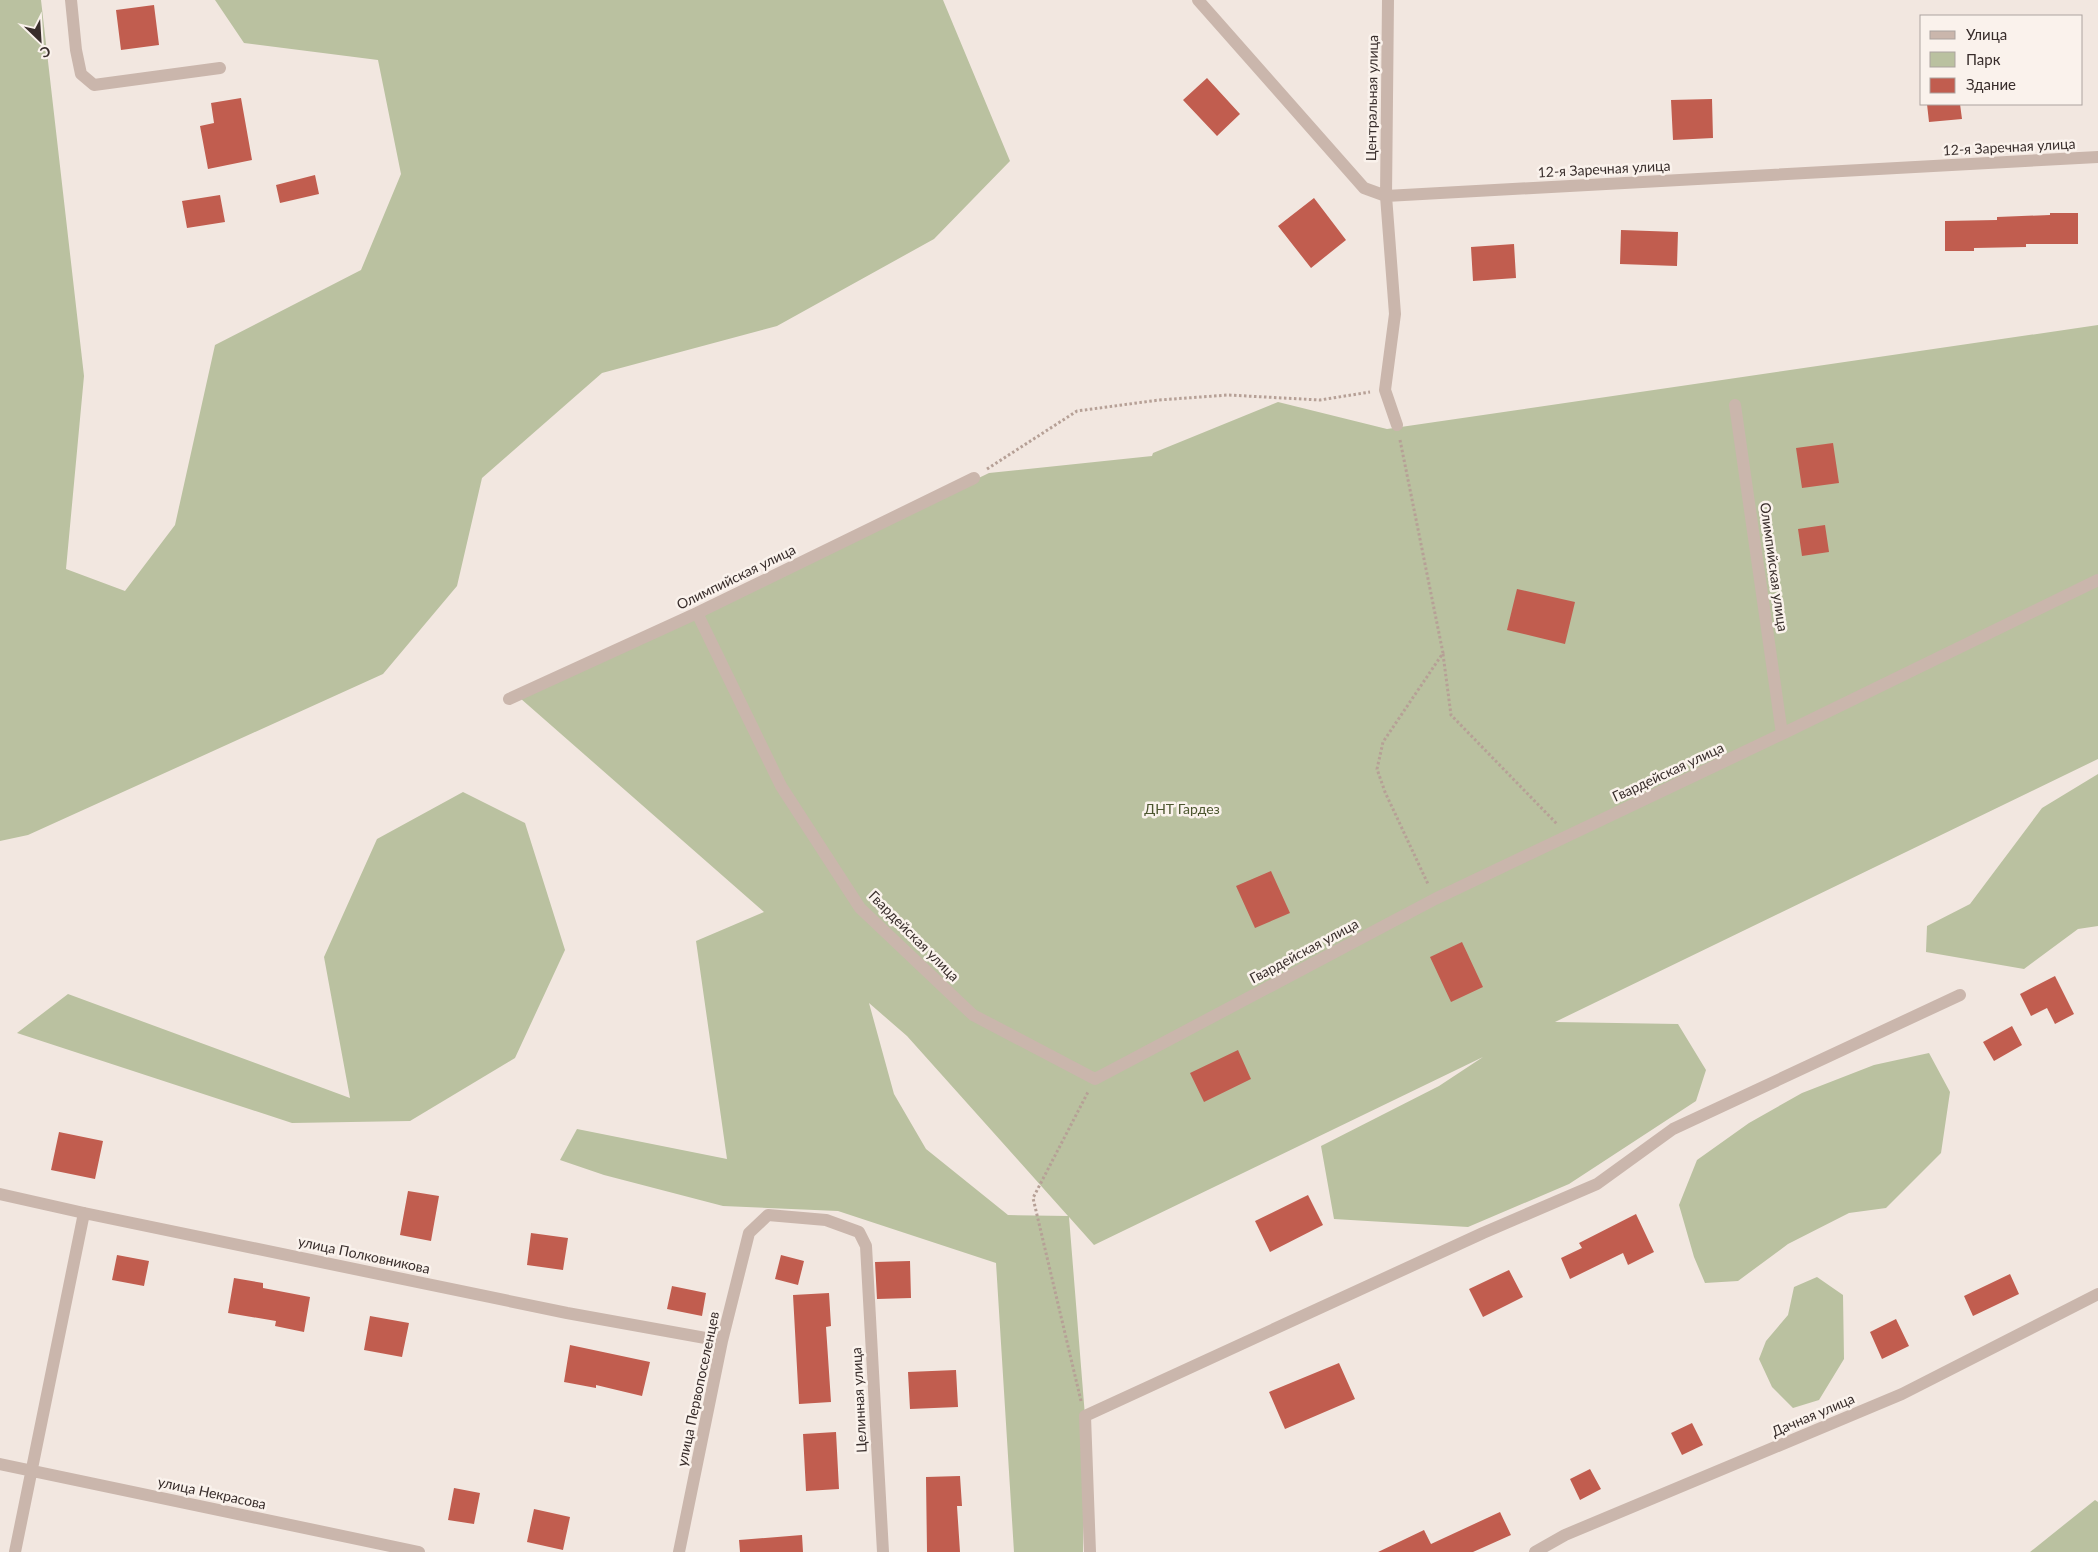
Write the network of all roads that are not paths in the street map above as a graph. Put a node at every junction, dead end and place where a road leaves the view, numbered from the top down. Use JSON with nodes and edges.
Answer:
{"nodes":[{"id":1,"x":71,"y":0,"type":"edge"},
{"id":2,"x":1198,"y":0,"type":"edge"},
{"id":3,"x":1388,"y":0,"type":"edge"},
{"id":4,"x":220,"y":68,"type":"dead end"},
{"id":5,"x":2098,"y":157,"type":"edge"},
{"id":6,"x":1386,"y":196,"type":"junction"},
{"id":7,"x":1736,"y":405,"type":"dead end"},
{"id":8,"x":1397,"y":425,"type":"road end"},
{"id":9,"x":974,"y":478,"type":"road end"},
{"id":10,"x":2098,"y":580,"type":"edge"},
{"id":11,"x":697,"y":613,"type":"junction"},
{"id":12,"x":509,"y":700,"type":"dead end"},
{"id":13,"x":1782,"y":734,"type":"junction"},
{"id":14,"x":1960,"y":994,"type":"dead end"},
{"id":15,"x":0,"y":1194,"type":"edge"},
{"id":16,"x":84,"y":1213,"type":"junction"},
{"id":17,"x":749,"y":1233,"type":"joint"},
{"id":18,"x":2098,"y":1294,"type":"edge"},
{"id":19,"x":722,"y":1341,"type":"junction"},
{"id":20,"x":0,"y":1464,"type":"edge"},
{"id":21,"x":31,"y":1471,"type":"junction"},
{"id":22,"x":15,"y":1552,"type":"edge"},
{"id":23,"x":418,"y":1552,"type":"edge"},
{"id":24,"x":679,"y":1552,"type":"edge"},
{"id":25,"x":883,"y":1552,"type":"edge"},
{"id":26,"x":1090,"y":1552,"type":"edge"},
{"id":27,"x":1535,"y":1552,"type":"edge"}],
"edges":[{"from":1,"to":4,"type":"street"},
{"from":2,"to":6,"type":"street","name":"12-я Заречная улица"},
{"from":3,"to":6,"type":"street","name":"Центральная улица"},
{"from":5,"to":6,"type":"street","name":"12-я Заречная улица"},
{"from":6,"to":8,"type":"street","name":"Центральная улица"},
{"from":7,"to":13,"type":"street","name":"Олимпийская улица"},
{"from":9,"to":11,"type":"street","name":"Олимпийская улица"},
{"from":10,"to":13,"type":"street","name":"Гвардейская улица"},
{"from":11,"to":12,"type":"street","name":"Олимпийская улица"},
{"from":11,"to":13,"type":"street","name":"Гвардейская улица"},
{"from":14,"to":26,"type":"street"},
{"from":15,"to":16,"type":"street","name":"улица Полковникова"},
{"from":16,"to":19,"type":"street","name":"улица Полковникова"},
{"from":16,"to":21,"type":"street"},
{"from":17,"to":19,"type":"street","name":"улица Первопоселенцев"},
{"from":17,"to":25,"type":"street","name":"Целинная улица"},
{"from":18,"to":27,"type":"street","name":"Дачная улица"},
{"from":19,"to":24,"type":"street","name":"улица Первопоселенцев"},
{"from":20,"to":21,"type":"street","name":"улица Некрасова"},
{"from":21,"to":22,"type":"street"},
{"from":21,"to":23,"type":"street","name":"улица Некрасова"}]}
